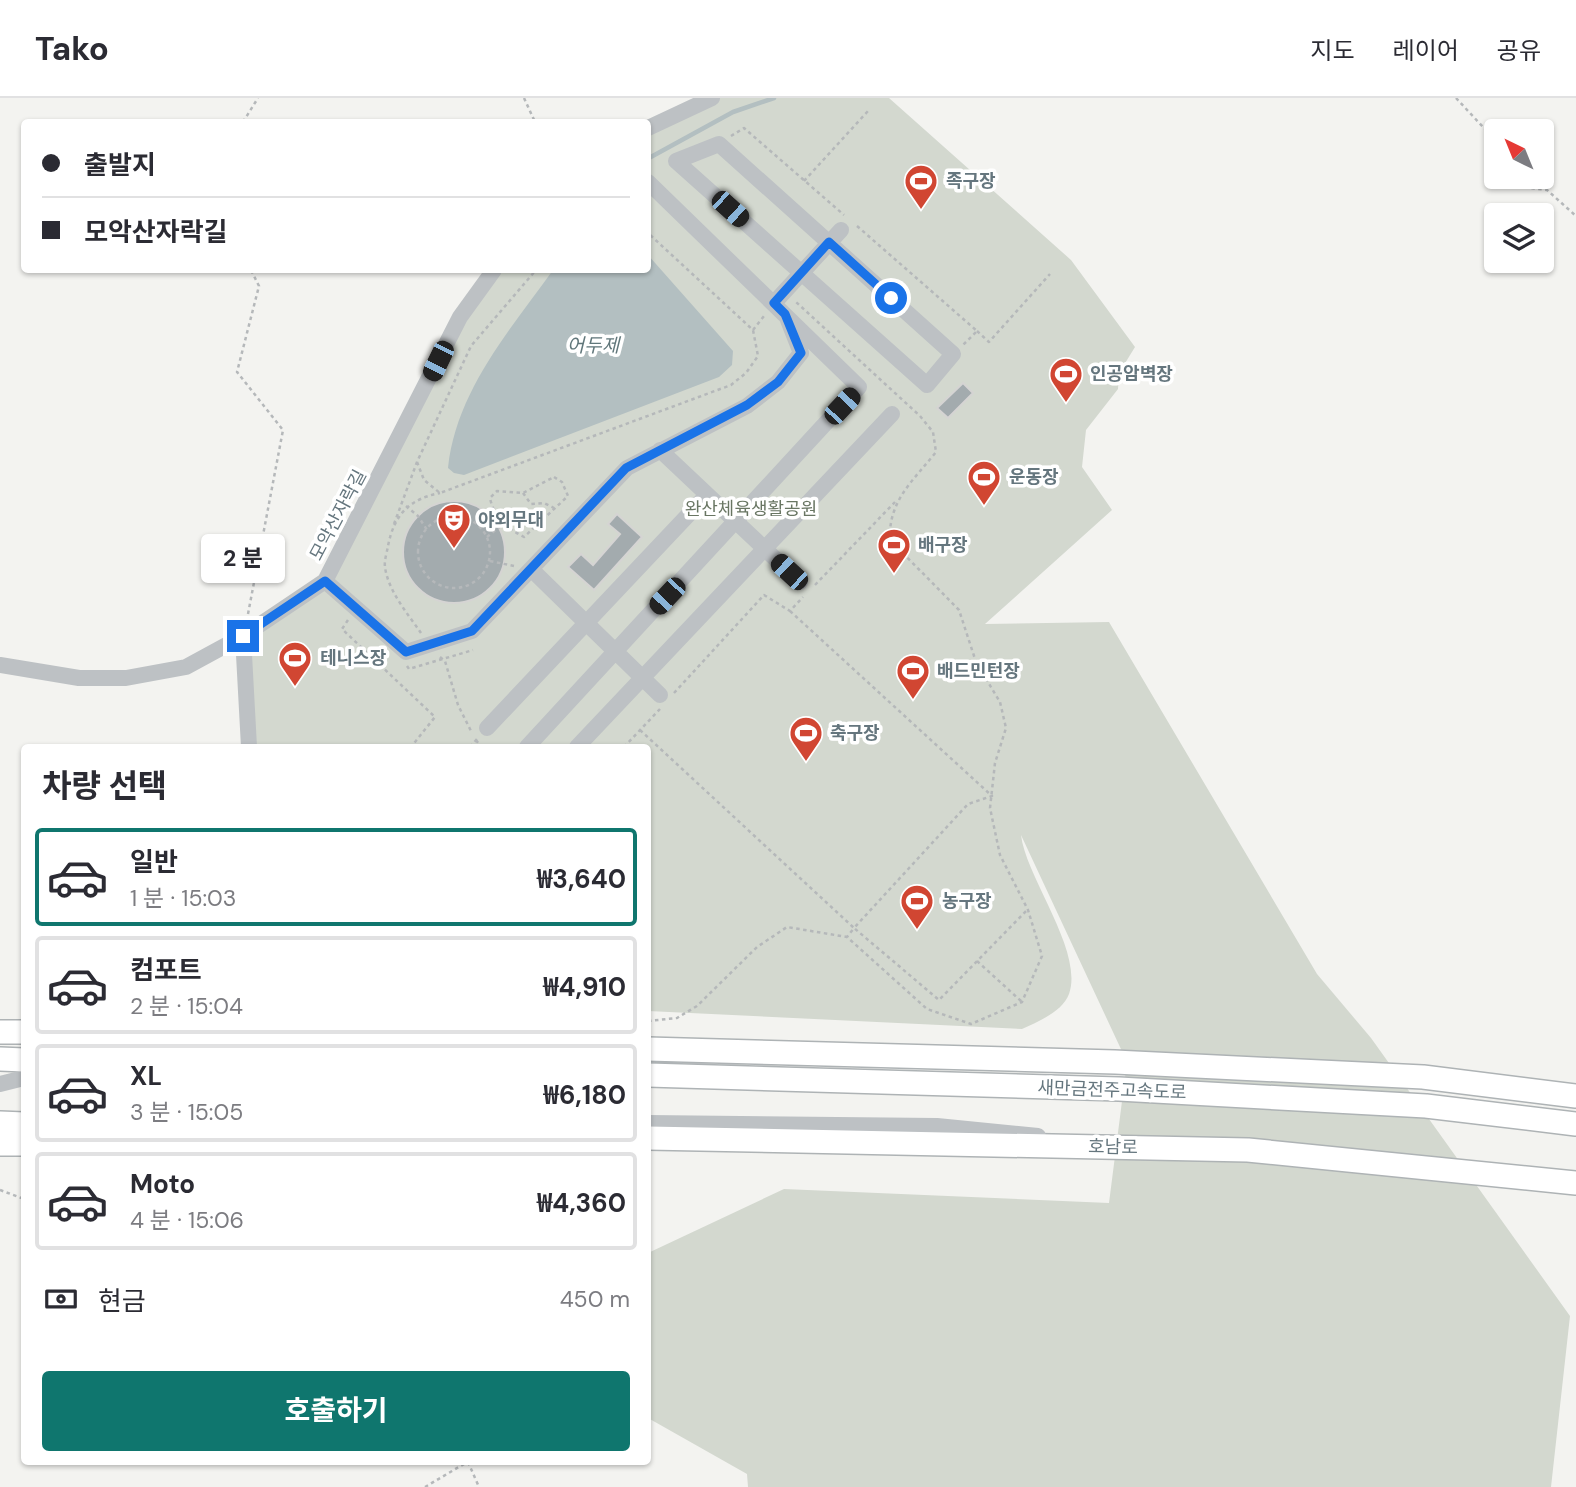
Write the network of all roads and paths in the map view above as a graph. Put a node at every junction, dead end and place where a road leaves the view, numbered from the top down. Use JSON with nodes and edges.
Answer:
{"nodes":[{"id":1,"x":258,"y":98,"type":"edge"},
{"id":2,"x":524,"y":98,"type":"edge"},
{"id":3,"x":712,"y":98,"type":"edge"},
{"id":4,"x":1456,"y":98,"type":"edge"},
{"id":5,"x":869,"y":111,"type":"dead end"},
{"id":6,"x":245,"y":119,"type":"edge"},
{"id":7,"x":534,"y":119,"type":"edge"},
{"id":8,"x":651,"y":127,"type":"edge"},
{"id":9,"x":1484,"y":128,"type":"edge"},
{"id":10,"x":719,"y":144,"type":"junction"},
{"id":11,"x":804,"y":181,"type":"junction"},
{"id":12,"x":651,"y":185,"type":"edge"},
{"id":13,"x":1539,"y":189,"type":"edge"},
{"id":14,"x":1576,"y":216,"type":"edge"},
{"id":15,"x":841,"y":230,"type":"dead end"},
{"id":16,"x":651,"y":236,"type":"edge"},
{"id":17,"x":829,"y":242,"type":"junction"},
{"id":18,"x":252,"y":273,"type":"edge"},
{"id":19,"x":492,"y":273,"type":"edge"},
{"id":20,"x":533,"y":273,"type":"edge"},
{"id":21,"x":801,"y":273,"type":"junction"},
{"id":22,"x":1050,"y":274,"type":"dead end"},
{"id":23,"x":781,"y":303,"type":"junction"},
{"id":24,"x":977,"y":331,"type":"junction"},
{"id":25,"x":953,"y":354,"type":"junction"},
{"id":26,"x":892,"y":414,"type":"dead end"},
{"id":27,"x":660,"y":450,"type":"junction"},
{"id":28,"x":417,"y":462,"type":"junction"},
{"id":29,"x":523,"y":493,"type":"junction"},
{"id":30,"x":440,"y":494,"type":"junction"},
{"id":31,"x":707,"y":495,"type":"junction"},
{"id":32,"x":899,"y":498,"type":"junction"},
{"id":33,"x":406,"y":506,"type":"junction"},
{"id":34,"x":554,"y":508,"type":"junction"},
{"id":35,"x":735,"y":521,"type":"junction"},
{"id":36,"x":503,"y":523,"type":"junction"},
{"id":37,"x":392,"y":529,"type":"junction"},
{"id":38,"x":427,"y":530,"type":"junction"},
{"id":39,"x":487,"y":537,"type":"junction"},
{"id":40,"x":765,"y":548,"type":"junction"},
{"id":41,"x":489,"y":560,"type":"junction"},
{"id":42,"x":531,"y":569,"type":"junction"},
{"id":43,"x":325,"y":581,"type":"junction"},
{"id":44,"x":800,"y":582,"type":"dead end"},
{"id":45,"x":342,"y":611,"type":"dead end"},
{"id":46,"x":789,"y":611,"type":"junction"},
{"id":47,"x":586,"y":623,"type":"junction"},
{"id":48,"x":243,"y":636,"type":"junction"},
{"id":49,"x":428,"y":645,"type":"junction"},
{"id":50,"x":474,"y":650,"type":"dead end"},
{"id":51,"x":615,"y":651,"type":"junction"},
{"id":52,"x":400,"y":660,"type":"dead end"},
{"id":53,"x":0,"y":666,"type":"edge"},
{"id":54,"x":642,"y":678,"type":"junction"},
{"id":55,"x":660,"y":695,"type":"dead end"},
{"id":56,"x":487,"y":728,"type":"dead end"},
{"id":57,"x":640,"y":730,"type":"junction"},
{"id":58,"x":249,"y":744,"type":"edge"},
{"id":59,"x":413,"y":744,"type":"edge"},
{"id":60,"x":479,"y":744,"type":"edge"},
{"id":61,"x":530,"y":744,"type":"edge"},
{"id":62,"x":580,"y":744,"type":"edge"},
{"id":63,"x":627,"y":744,"type":"edge"},
{"id":64,"x":992,"y":796,"type":"junction"},
{"id":65,"x":1028,"y":910,"type":"junction"},
{"id":66,"x":854,"y":928,"type":"junction"},
{"id":67,"x":846,"y":937,"type":"junction"},
{"id":68,"x":977,"y":961,"type":"junction"},
{"id":69,"x":1022,"y":1002,"type":"junction"},
{"id":70,"x":651,"y":1021,"type":"edge"},
{"id":71,"x":0,"y":1032,"type":"edge"},
{"id":72,"x":21,"y":1032,"type":"edge"},
{"id":73,"x":651,"y":1049,"type":"edge"},
{"id":74,"x":0,"y":1059,"type":"edge"},
{"id":75,"x":21,"y":1060,"type":"edge"},
{"id":76,"x":651,"y":1075,"type":"edge"},
{"id":77,"x":21,"y":1079,"type":"edge"},
{"id":78,"x":0,"y":1084,"type":"edge"},
{"id":79,"x":1576,"y":1096,"type":"edge"},
{"id":80,"x":651,"y":1123,"type":"edge"},
{"id":81,"x":1576,"y":1125,"type":"edge"},
{"id":82,"x":651,"y":1138,"type":"edge"},
{"id":83,"x":1152,"y":1148,"type":"junction"},
{"id":84,"x":651,"y":1149,"type":"edge"},
{"id":85,"x":1576,"y":1183,"type":"edge"},
{"id":86,"x":0,"y":1190,"type":"edge"},
{"id":87,"x":1576,"y":1196,"type":"edge"},
{"id":88,"x":21,"y":1198,"type":"edge"},
{"id":89,"x":464,"y":1465,"type":"edge"},
{"id":90,"x":470,"y":1465,"type":"edge"},
{"id":91,"x":425,"y":1487,"type":"edge"},
{"id":92,"x":479,"y":1487,"type":"edge"}],
"edges":[{"from":1,"to":6,"type":"path"},
{"from":2,"to":7,"type":"path"},
{"from":3,"to":8,"type":"street"},
{"from":4,"to":9,"type":"path"},
{"from":5,"to":11,"type":"path"},
{"from":10,"to":11,"type":"path"},
{"from":10,"to":17,"type":"street"},
{"from":10,"to":21,"type":"street"},
{"from":11,"to":24,"type":"path"},
{"from":12,"to":23,"type":"street"},
{"from":13,"to":14,"type":"path"},
{"from":15,"to":17,"type":"street"},
{"from":16,"to":30,"type":"path"},
{"from":17,"to":21,"type":"street"},
{"from":17,"to":25,"type":"street"},
{"from":18,"to":48,"type":"path"},
{"from":19,"to":43,"type":"street","name":"모악산자락길"},
{"from":20,"to":28,"type":"path"},
{"from":21,"to":23,"type":"street"},
{"from":21,"to":25,"type":"street"},
{"from":22,"to":24,"type":"path"},
{"from":23,"to":27,"type":"street"},
{"from":23,"to":32,"type":"path"},
{"from":23,"to":35,"type":"street"},
{"from":24,"to":25,"type":"path"},
{"from":26,"to":40,"type":"street"},
{"from":27,"to":31,"type":"street"},
{"from":27,"to":42,"type":"street"},
{"from":28,"to":30,"type":"path"},
{"from":28,"to":37,"type":"path"},
{"from":29,"to":34,"type":"path"},
{"from":29,"to":34,"type":"path"},
{"from":29,"to":36,"type":"path"},
{"from":30,"to":33,"type":"path"},
{"from":31,"to":35,"type":"street"},
{"from":31,"to":47,"type":"street"},
{"from":32,"to":46,"type":"path"},
{"from":32,"to":64,"type":"path"},
{"from":33,"to":37,"type":"path"},
{"from":33,"to":38,"type":"path"},
{"from":34,"to":36,"type":"path"},
{"from":35,"to":40,"type":"street"},
{"from":35,"to":51,"type":"street"},
{"from":36,"to":39,"type":"path"},
{"from":37,"to":49,"type":"path"},
{"from":38,"to":39,"type":"path"},
{"from":38,"to":41,"type":"path"},
{"from":39,"to":41,"type":"path"},
{"from":40,"to":44,"type":"street"},
{"from":40,"to":54,"type":"street"},
{"from":41,"to":42,"type":"path"},
{"from":42,"to":47,"type":"street"},
{"from":42,"to":49,"type":"street"},
{"from":43,"to":48,"type":"street","name":"모악산자락길"},
{"from":43,"to":49,"type":"street"},
{"from":45,"to":59,"type":"path"},
{"from":46,"to":57,"type":"path"},
{"from":46,"to":64,"type":"path"},
{"from":47,"to":51,"type":"street"},
{"from":47,"to":56,"type":"street"},
{"from":48,"to":53,"type":"street","name":"모악산자락길"},
{"from":48,"to":58,"type":"street"},
{"from":49,"to":60,"type":"path"},
{"from":50,"to":52,"type":"path"},
{"from":51,"to":54,"type":"street"},
{"from":51,"to":61,"type":"street"},
{"from":54,"to":55,"type":"street"},
{"from":54,"to":62,"type":"street"},
{"from":57,"to":63,"type":"path"},
{"from":57,"to":66,"type":"path"},
{"from":64,"to":65,"type":"path"},
{"from":64,"to":66,"type":"path"},
{"from":65,"to":68,"type":"path"},
{"from":65,"to":69,"type":"path"},
{"from":66,"to":67,"type":"path"},
{"from":66,"to":68,"type":"path"},
{"from":67,"to":69,"type":"path"},
{"from":67,"to":70,"type":"path"},
{"from":68,"to":69,"type":"path"},
{"from":71,"to":72,"type":"highway"},
{"from":73,"to":79,"type":"highway","name":"새만금전주고속도로"},
{"from":74,"to":75,"type":"highway"},
{"from":76,"to":81,"type":"highway","name":"새만금전주고속도로"},
{"from":77,"to":78,"type":"street"},
{"from":80,"to":83,"type":"street"},
{"from":82,"to":83,"type":"highway","name":"호남로"},
{"from":83,"to":85,"type":"highway","name":"호남로"},
{"from":84,"to":87,"type":"highway","name":"호남로"},
{"from":86,"to":88,"type":"path"},
{"from":89,"to":91,"type":"path"},
{"from":90,"to":92,"type":"path"}]}
